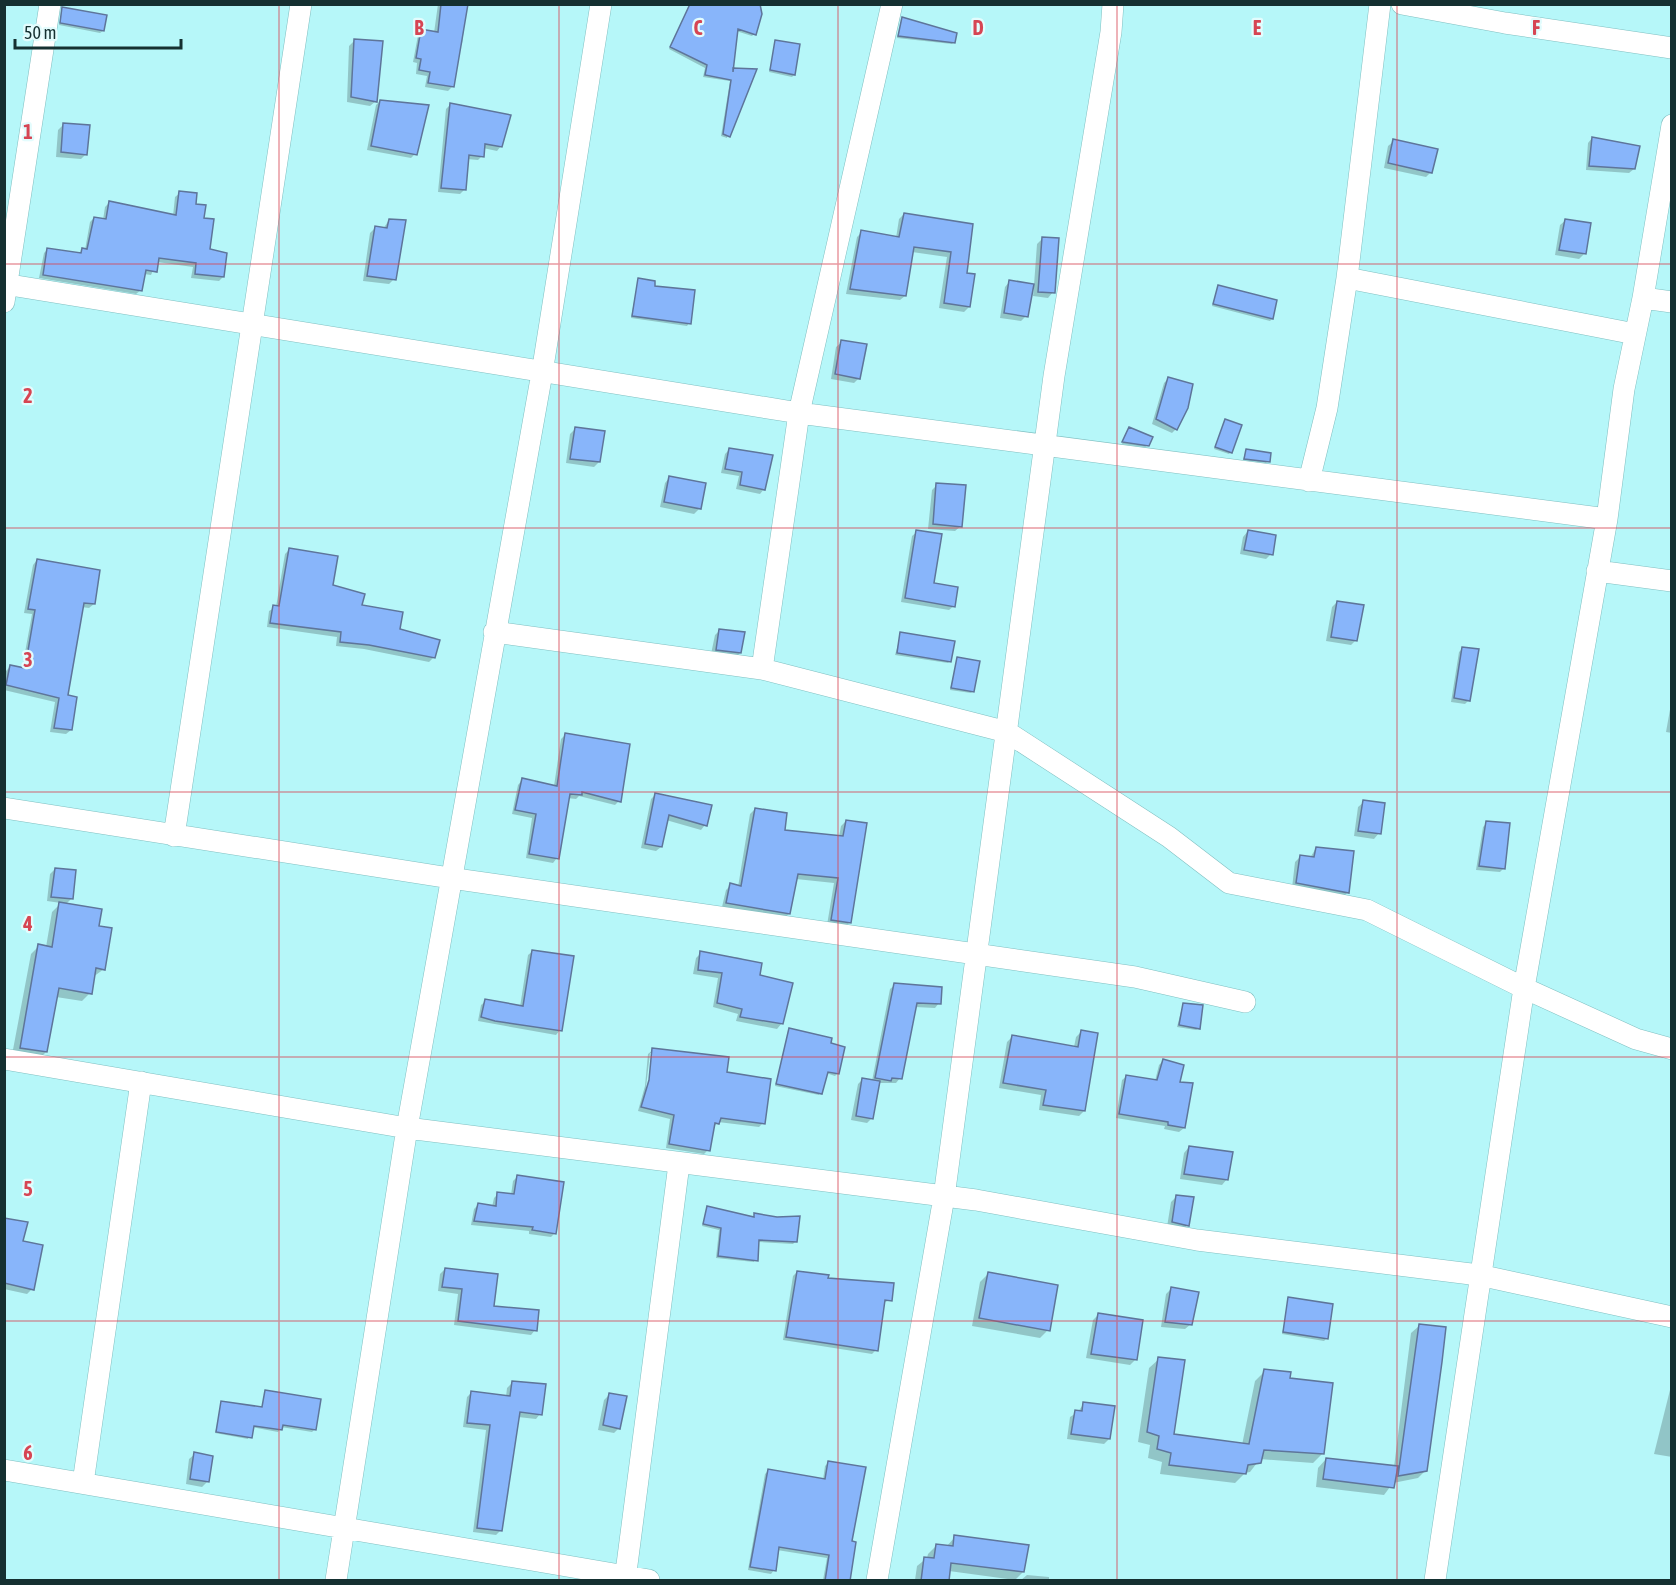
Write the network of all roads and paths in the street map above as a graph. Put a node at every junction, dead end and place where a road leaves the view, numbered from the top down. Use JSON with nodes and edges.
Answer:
{"nodes":[{"id":1,"x":50,"y":4,"type":"edge"},
{"id":2,"x":301,"y":4,"type":"edge"},
{"id":3,"x":601,"y":4,"type":"edge"},
{"id":4,"x":892,"y":4,"type":"edge"},
{"id":5,"x":1113,"y":4,"type":"edge"},
{"id":6,"x":1380,"y":4,"type":"edge"},
{"id":7,"x":1402,"y":4,"type":"edge"},
{"id":8,"x":1671,"y":48,"type":"edge"},
{"id":9,"x":1671,"y":125,"type":"edge"},
{"id":10,"x":1347,"y":278,"type":"junction"},
{"id":11,"x":5,"y":290,"type":"edge"},
{"id":12,"x":1642,"y":298,"type":"junction"},
{"id":13,"x":1671,"y":302,"type":"edge"},
{"id":14,"x":251,"y":325,"type":"junction"},
{"id":15,"x":1635,"y":334,"type":"junction"},
{"id":16,"x":542,"y":373,"type":"junction"},
{"id":17,"x":799,"y":413,"type":"junction"},
{"id":18,"x":1046,"y":445,"type":"junction"},
{"id":19,"x":1309,"y":481,"type":"junction"},
{"id":20,"x":1607,"y":519,"type":"junction"},
{"id":21,"x":1597,"y":571,"type":"junction"},
{"id":22,"x":1671,"y":581,"type":"edge"},
{"id":23,"x":494,"y":632,"type":"junction"},
{"id":24,"x":762,"y":669,"type":"junction"},
{"id":25,"x":1007,"y":732,"type":"junction"},
{"id":26,"x":4,"y":808,"type":"edge"},
{"id":27,"x":174,"y":836,"type":"junction"},
{"id":28,"x":450,"y":878,"type":"junction"},
{"id":29,"x":977,"y":954,"type":"junction"},
{"id":30,"x":1524,"y":988,"type":"junction"},
{"id":31,"x":1245,"y":1002,"type":"dead end"},
{"id":32,"x":1671,"y":1049,"type":"edge"},
{"id":33,"x":4,"y":1059,"type":"edge"},
{"id":34,"x":141,"y":1082,"type":"junction"},
{"id":35,"x":407,"y":1128,"type":"junction"},
{"id":36,"x":679,"y":1164,"type":"junction"},
{"id":37,"x":944,"y":1197,"type":"junction"},
{"id":38,"x":1479,"y":1275,"type":"junction"},
{"id":39,"x":1671,"y":1317,"type":"edge"},
{"id":40,"x":4,"y":1470,"type":"edge"},
{"id":41,"x":83,"y":1483,"type":"junction"},
{"id":42,"x":344,"y":1527,"type":"junction"},
{"id":43,"x":625,"y":1578,"type":"edge"},
{"id":44,"x":336,"y":1581,"type":"edge"},
{"id":45,"x":650,"y":1581,"type":"edge"},
{"id":46,"x":877,"y":1581,"type":"edge"},
{"id":47,"x":1435,"y":1581,"type":"edge"}],
"edges":[{"from":1,"to":11,"type":"street"},
{"from":2,"to":14,"type":"street"},
{"from":3,"to":16,"type":"street"},
{"from":4,"to":17,"type":"street"},
{"from":5,"to":18,"type":"street"},
{"from":6,"to":10,"type":"street"},
{"from":7,"to":8,"type":"street"},
{"from":9,"to":12,"type":"street"},
{"from":10,"to":15,"type":"street"},
{"from":10,"to":19,"type":"street"},
{"from":11,"to":14,"type":"street"},
{"from":12,"to":13,"type":"street"},
{"from":12,"to":15,"type":"street"},
{"from":14,"to":16,"type":"street"},
{"from":14,"to":27,"type":"street"},
{"from":15,"to":20,"type":"street"},
{"from":16,"to":17,"type":"street"},
{"from":16,"to":23,"type":"street"},
{"from":17,"to":18,"type":"street"},
{"from":17,"to":24,"type":"street"},
{"from":18,"to":19,"type":"street"},
{"from":18,"to":25,"type":"street"},
{"from":19,"to":20,"type":"street"},
{"from":20,"to":21,"type":"street"},
{"from":21,"to":22,"type":"street"},
{"from":21,"to":30,"type":"street"},
{"from":23,"to":24,"type":"street"},
{"from":23,"to":28,"type":"street"},
{"from":24,"to":25,"type":"street"},
{"from":25,"to":29,"type":"street"},
{"from":25,"to":30,"type":"street"},
{"from":26,"to":27,"type":"street"},
{"from":27,"to":28,"type":"street"},
{"from":28,"to":29,"type":"street"},
{"from":28,"to":35,"type":"street"},
{"from":29,"to":31,"type":"street"},
{"from":29,"to":37,"type":"street"},
{"from":30,"to":32,"type":"street"},
{"from":30,"to":38,"type":"street"},
{"from":33,"to":34,"type":"street"},
{"from":34,"to":35,"type":"street"},
{"from":34,"to":41,"type":"street"},
{"from":35,"to":36,"type":"street"},
{"from":35,"to":42,"type":"street"},
{"from":36,"to":37,"type":"street"},
{"from":36,"to":43,"type":"street"},
{"from":37,"to":38,"type":"street"},
{"from":37,"to":46,"type":"street"},
{"from":38,"to":39,"type":"street"},
{"from":38,"to":47,"type":"street"},
{"from":40,"to":41,"type":"street"},
{"from":41,"to":42,"type":"street"},
{"from":42,"to":43,"type":"street"},
{"from":42,"to":44,"type":"street"},
{"from":43,"to":45,"type":"street"}]}
